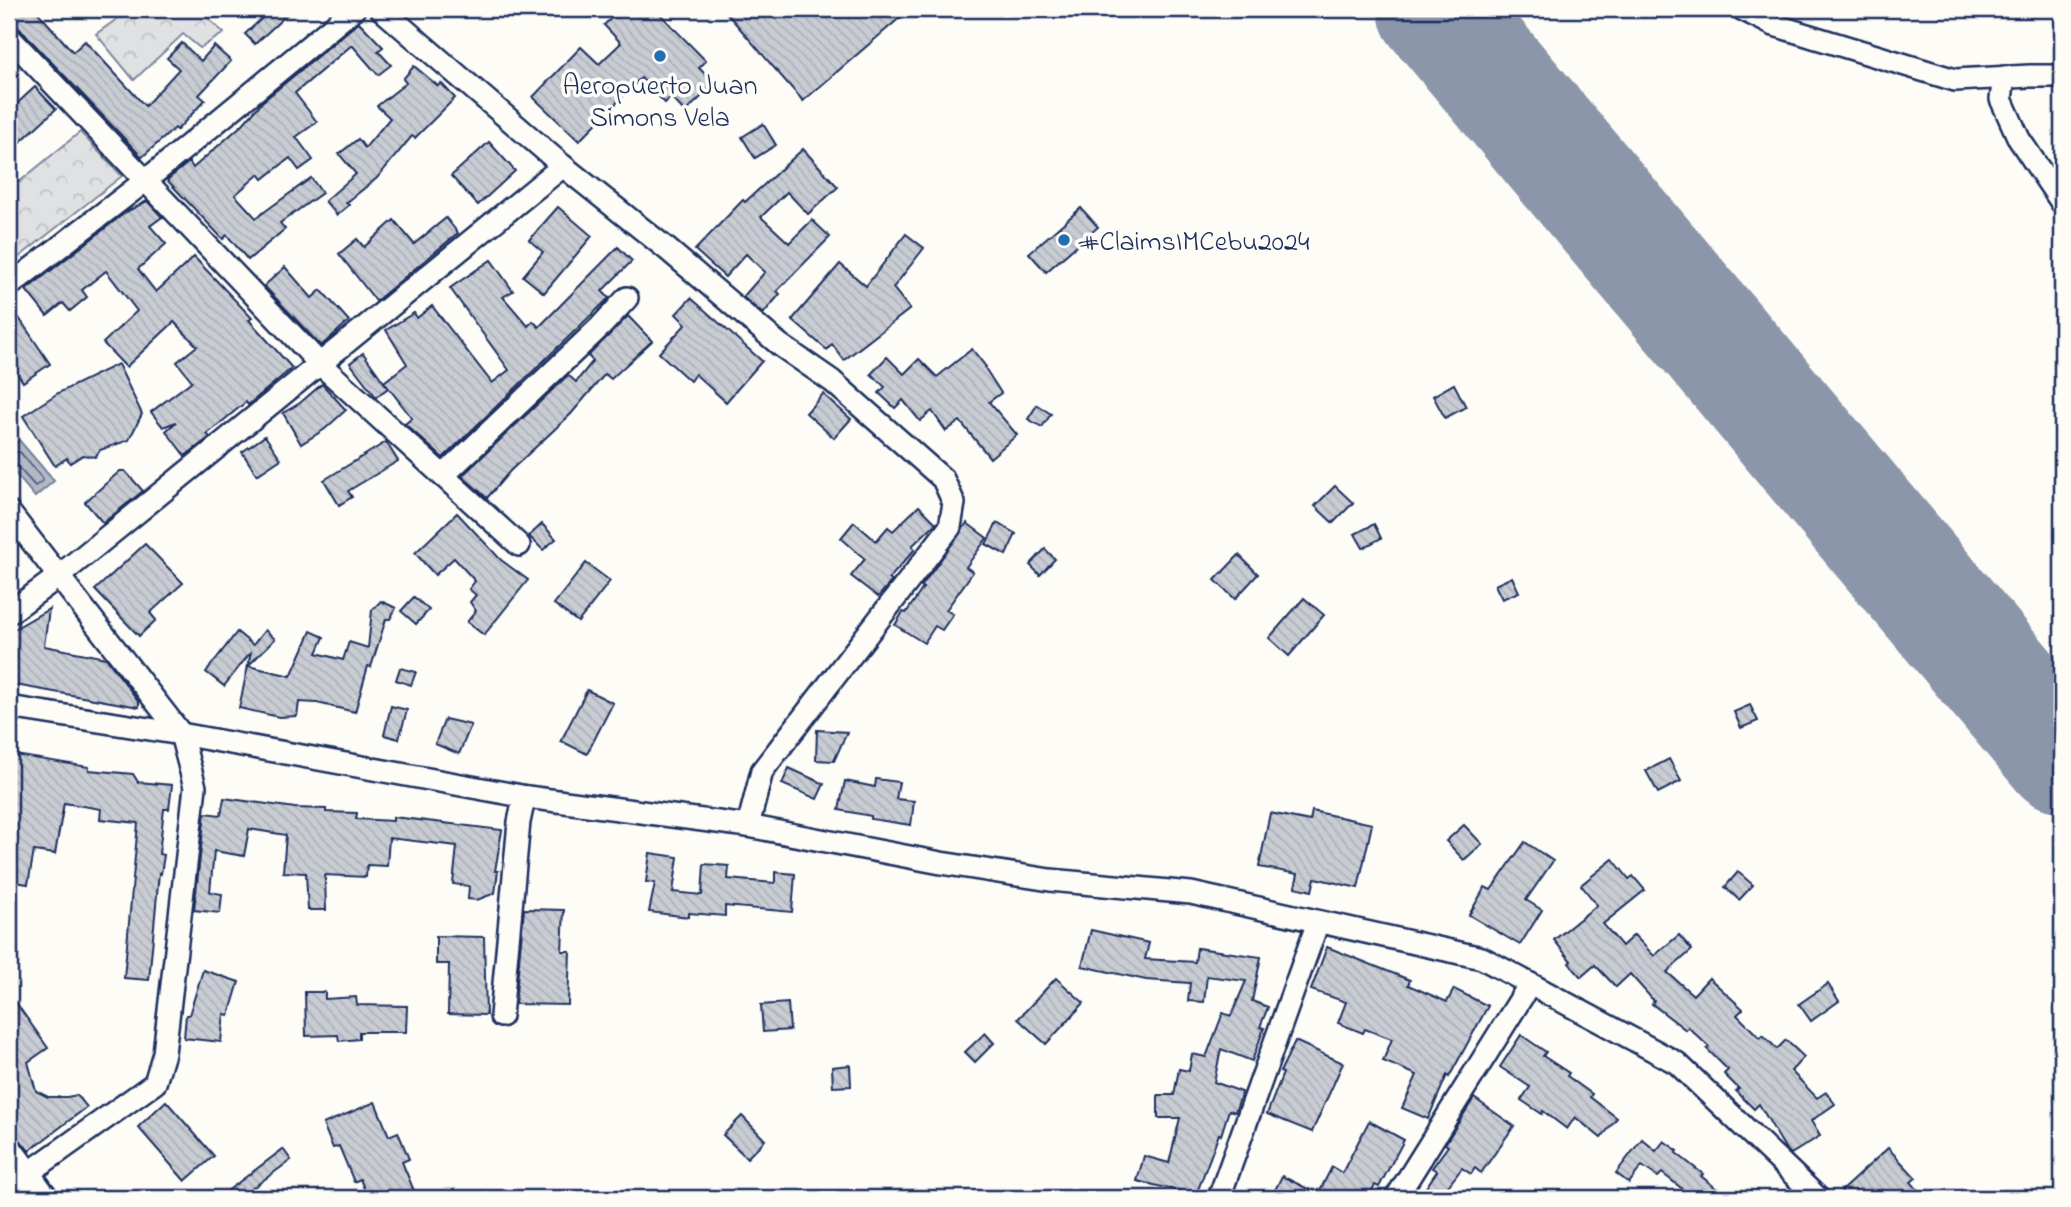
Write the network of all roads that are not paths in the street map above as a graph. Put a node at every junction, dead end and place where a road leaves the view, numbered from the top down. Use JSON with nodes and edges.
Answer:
{"nodes":[{"id":1,"x":354,"y":9,"type":"edge"},
{"id":2,"x":381,"y":9,"type":"edge"},
{"id":3,"x":1742,"y":9,"type":"edge"},
{"id":4,"x":9,"y":37,"type":"edge"},
{"id":5,"x":2062,"y":76,"type":"edge"},
{"id":6,"x":2004,"y":77,"type":"junction"},
{"id":7,"x":563,"y":166,"type":"junction"},
{"id":8,"x":145,"y":181,"type":"junction"},
{"id":9,"x":2062,"y":203,"type":"edge"},
{"id":10,"x":9,"y":286,"type":"edge"},
{"id":11,"x":627,"y":298,"type":"dead end"},
{"id":12,"x":318,"y":363,"type":"junction"},
{"id":13,"x":443,"y":476,"type":"junction"},
{"id":14,"x":9,"y":512,"type":"edge"},
{"id":15,"x":519,"y":545,"type":"dead end"},
{"id":16,"x":59,"y":576,"type":"junction"},
{"id":17,"x":9,"y":613,"type":"edge"},
{"id":18,"x":9,"y":707,"type":"edge"},
{"id":19,"x":181,"y":734,"type":"junction"},
{"id":20,"x":527,"y":797,"type":"junction"},
{"id":21,"x":748,"y":826,"type":"junction"},
{"id":22,"x":1318,"y":922,"type":"junction"},
{"id":23,"x":1530,"y":985,"type":"junction"},
{"id":24,"x":501,"y":1016,"type":"dead end"},
{"id":25,"x":9,"y":1150,"type":"edge"},
{"id":26,"x":17,"y":1181,"type":"edge"},
{"id":27,"x":1804,"y":1193,"type":"edge"},
{"id":28,"x":44,"y":1198,"type":"edge"},
{"id":29,"x":1219,"y":1198,"type":"edge"},
{"id":30,"x":1396,"y":1198,"type":"edge"}],
"edges":[{"from":1,"to":8,"type":"street"},
{"from":2,"to":7,"type":"street"},
{"from":3,"to":6,"type":"street"},
{"from":4,"to":8,"type":"street"},
{"from":5,"to":6,"type":"street"},
{"from":6,"to":9,"type":"street"},
{"from":7,"to":12,"type":"street"},
{"from":7,"to":21,"type":"street"},
{"from":8,"to":10,"type":"street"},
{"from":8,"to":12,"type":"street"},
{"from":11,"to":13,"type":"street"},
{"from":12,"to":13,"type":"street"},
{"from":12,"to":16,"type":"street"},
{"from":13,"to":15,"type":"street"},
{"from":14,"to":16,"type":"street"},
{"from":16,"to":17,"type":"street"},
{"from":16,"to":19,"type":"street"},
{"from":18,"to":19,"type":"street"},
{"from":19,"to":20,"type":"street"},
{"from":19,"to":26,"type":"street"},
{"from":20,"to":21,"type":"street"},
{"from":20,"to":24,"type":"street"},
{"from":21,"to":22,"type":"street"},
{"from":22,"to":23,"type":"street"},
{"from":22,"to":29,"type":"street"},
{"from":23,"to":27,"type":"street"},
{"from":23,"to":30,"type":"street"},
{"from":25,"to":26,"type":"street"},
{"from":26,"to":28,"type":"street"}]}
